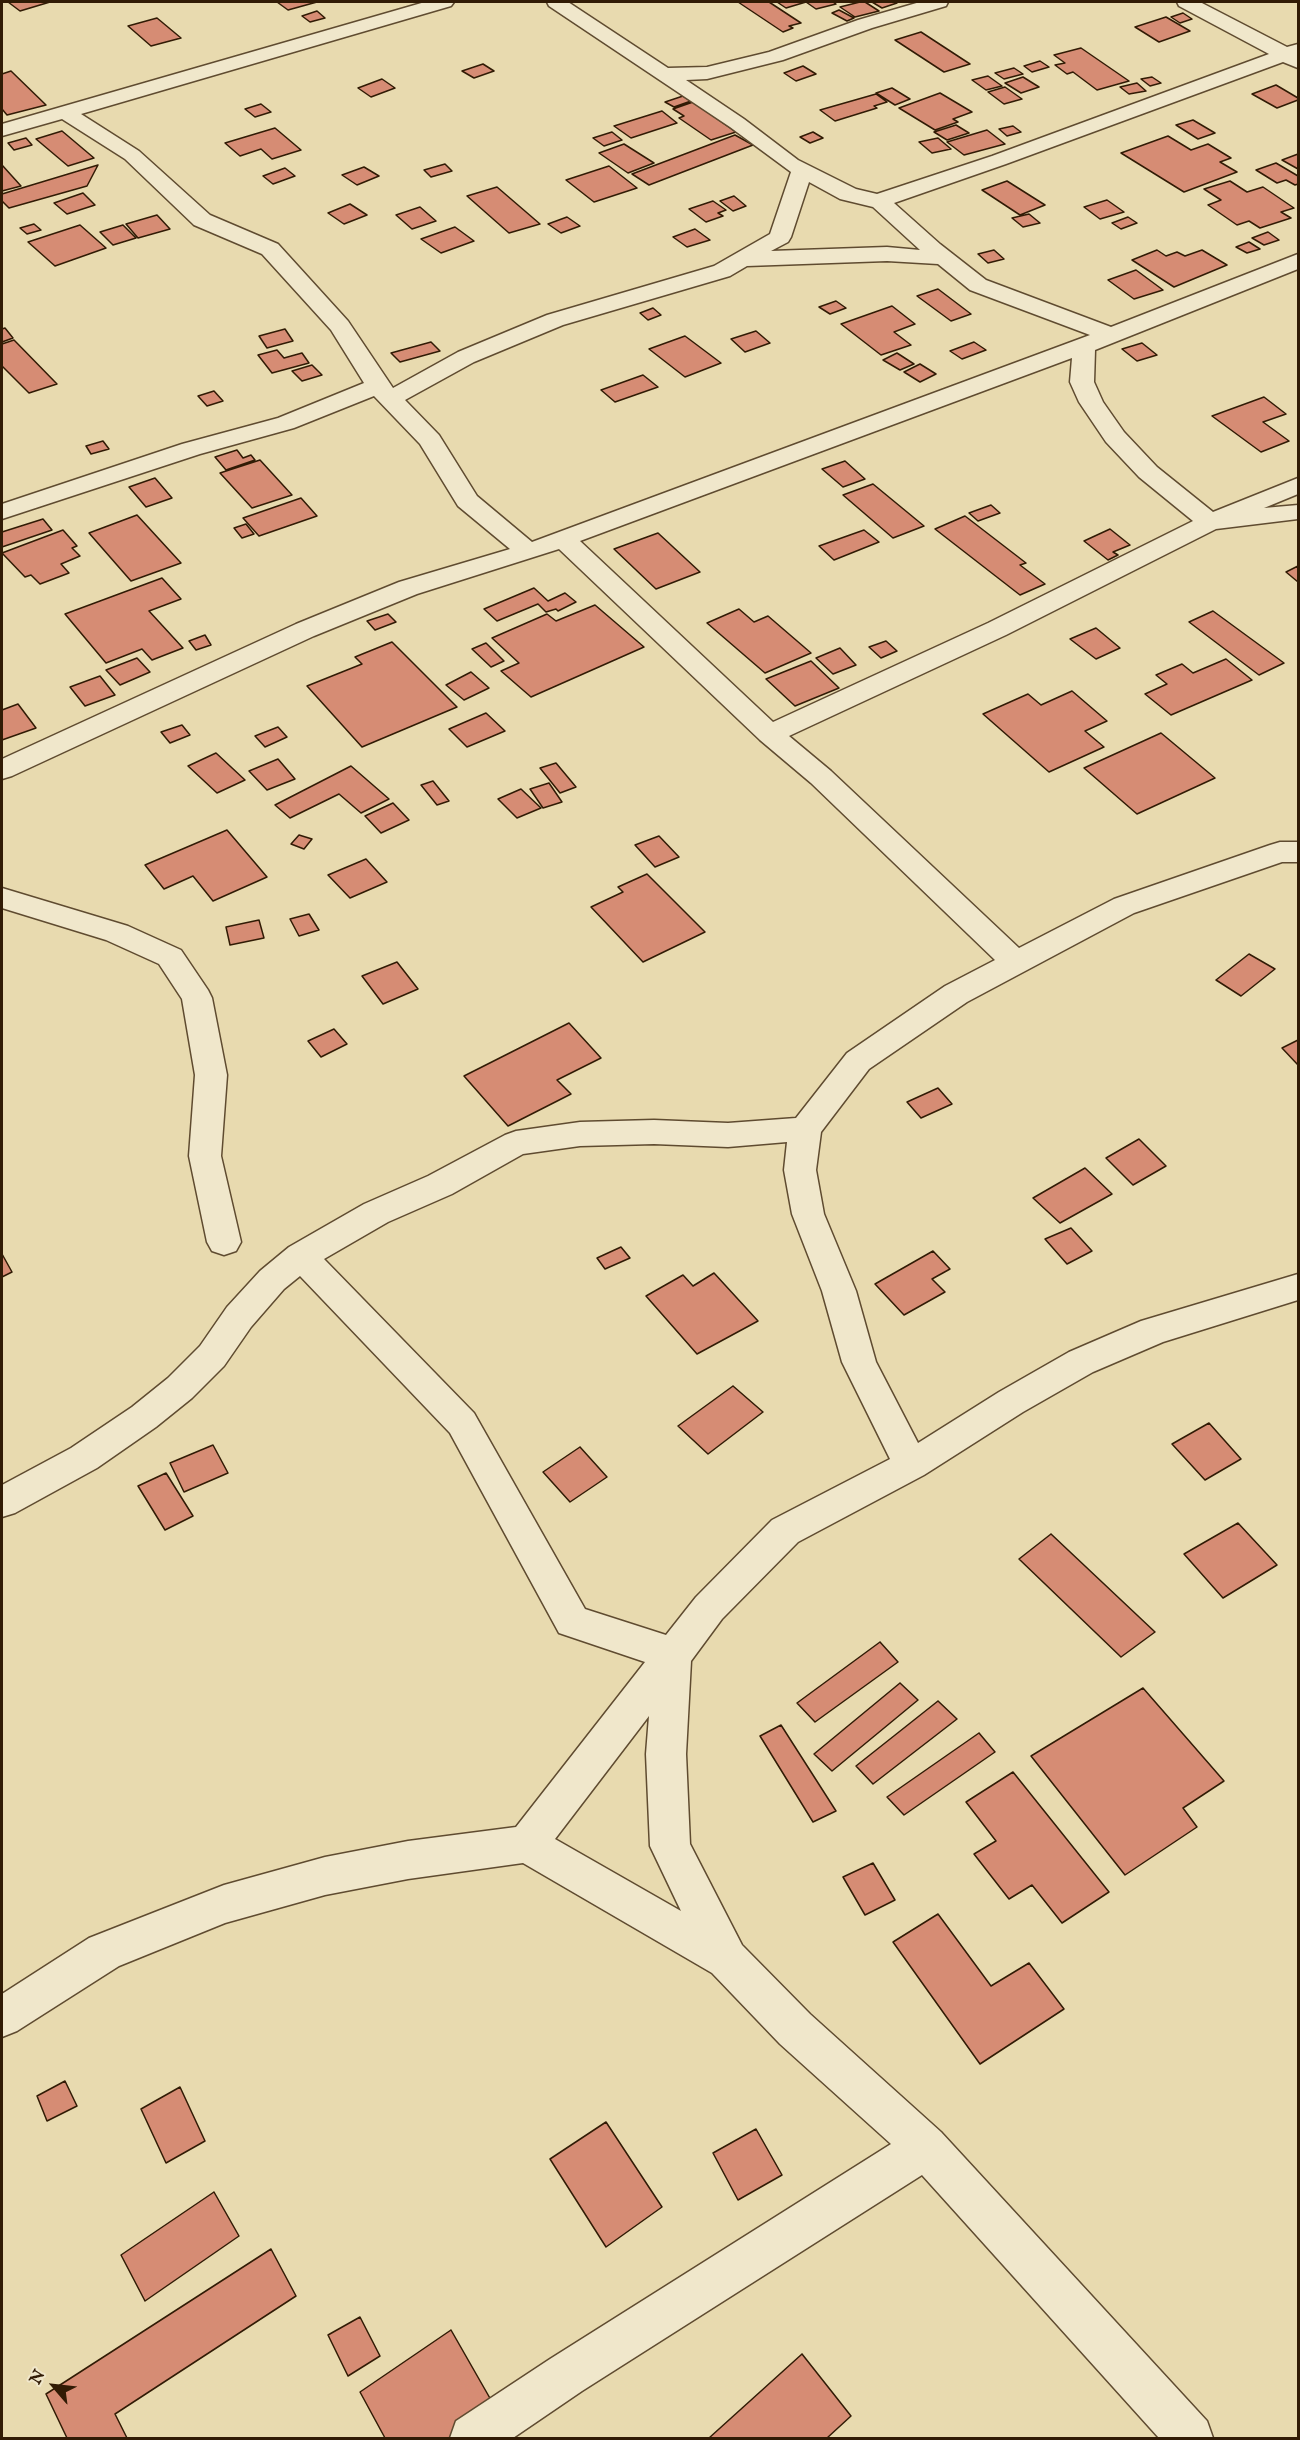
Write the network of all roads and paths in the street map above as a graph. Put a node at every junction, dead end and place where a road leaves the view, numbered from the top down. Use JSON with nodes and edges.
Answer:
{"nodes":[{"id":1,"x":444,"y":2,"type":"edge"},
{"id":2,"x":556,"y":2,"type":"edge"},
{"id":3,"x":939,"y":2,"type":"edge"},
{"id":4,"x":1186,"y":2,"type":"edge"},
{"id":5,"x":1294,"y":56,"type":"edge"},
{"id":6,"x":664,"y":74,"type":"junction"},
{"id":7,"x":63,"y":111,"type":"junction"},
{"id":8,"x":2,"y":130,"type":"edge"},
{"id":9,"x":802,"y":170,"type":"junction"},
{"id":10,"x":879,"y":201,"type":"junction"},
{"id":11,"x":943,"y":258,"type":"junction"},
{"id":12,"x":742,"y":259,"type":"junction"},
{"id":13,"x":1299,"y":261,"type":"edge"},
{"id":14,"x":1112,"y":335,"type":"junction"},
{"id":15,"x":1084,"y":346,"type":"junction"},
{"id":16,"x":384,"y":392,"type":"junction"},
{"id":17,"x":1299,"y":485,"type":"edge"},
{"id":18,"x":2,"y":512,"type":"edge"},
{"id":19,"x":1299,"y":512,"type":"edge"},
{"id":20,"x":1210,"y":522,"type":"junction"},
{"id":21,"x":562,"y":538,"type":"junction"},
{"id":22,"x":529,"y":552,"type":"junction"},
{"id":23,"x":770,"y":734,"type":"junction"},
{"id":24,"x":2,"y":770,"type":"edge"},
{"id":25,"x":1299,"y":852,"type":"edge"},
{"id":26,"x":2,"y":898,"type":"edge"},
{"id":27,"x":1015,"y":962,"type":"junction"},
{"id":28,"x":805,"y":1129,"type":"junction"},
{"id":29,"x":224,"y":1242,"type":"dead end"},
{"id":30,"x":301,"y":1256,"type":"junction"},
{"id":31,"x":1299,"y":1287,"type":"edge"},
{"id":32,"x":911,"y":1465,"type":"junction"},
{"id":33,"x":2,"y":1502,"type":"edge"},
{"id":34,"x":672,"y":1654,"type":"junction"},
{"id":35,"x":526,"y":1844,"type":"junction"},
{"id":36,"x":727,"y":1959,"type":"junction"},
{"id":37,"x":2,"y":2017,"type":"edge"},
{"id":38,"x":926,"y":2146,"type":"junction"},
{"id":39,"x":472,"y":2439,"type":"edge"},
{"id":40,"x":1190,"y":2439,"type":"edge"}],
"edges":[{"from":1,"to":7,"type":"street"},
{"from":2,"to":6,"type":"street"},
{"from":3,"to":6,"type":"street"},
{"from":4,"to":5,"type":"street"},
{"from":5,"to":10,"type":"street"},
{"from":6,"to":9,"type":"street"},
{"from":7,"to":8,"type":"street"},
{"from":7,"to":16,"type":"street"},
{"from":9,"to":10,"type":"street"},
{"from":9,"to":12,"type":"street"},
{"from":10,"to":11,"type":"street"},
{"from":11,"to":12,"type":"street"},
{"from":11,"to":14,"type":"street"},
{"from":12,"to":16,"type":"street"},
{"from":13,"to":14,"type":"street"},
{"from":14,"to":15,"type":"street"},
{"from":15,"to":20,"type":"street"},
{"from":15,"to":21,"type":"street"},
{"from":16,"to":18,"type":"street"},
{"from":16,"to":22,"type":"street"},
{"from":17,"to":20,"type":"street"},
{"from":19,"to":20,"type":"street"},
{"from":20,"to":23,"type":"street"},
{"from":21,"to":22,"type":"street"},
{"from":21,"to":23,"type":"street"},
{"from":22,"to":24,"type":"street"},
{"from":23,"to":27,"type":"street"},
{"from":25,"to":27,"type":"street"},
{"from":26,"to":29,"type":"street"},
{"from":27,"to":28,"type":"street"},
{"from":28,"to":30,"type":"street"},
{"from":28,"to":32,"type":"street"},
{"from":30,"to":33,"type":"street"},
{"from":30,"to":34,"type":"street"},
{"from":31,"to":32,"type":"street"},
{"from":32,"to":34,"type":"street"},
{"from":34,"to":35,"type":"street"},
{"from":34,"to":36,"type":"street"},
{"from":35,"to":36,"type":"street"},
{"from":35,"to":37,"type":"street"},
{"from":36,"to":38,"type":"street"},
{"from":38,"to":39,"type":"street"},
{"from":38,"to":40,"type":"street"}]}
